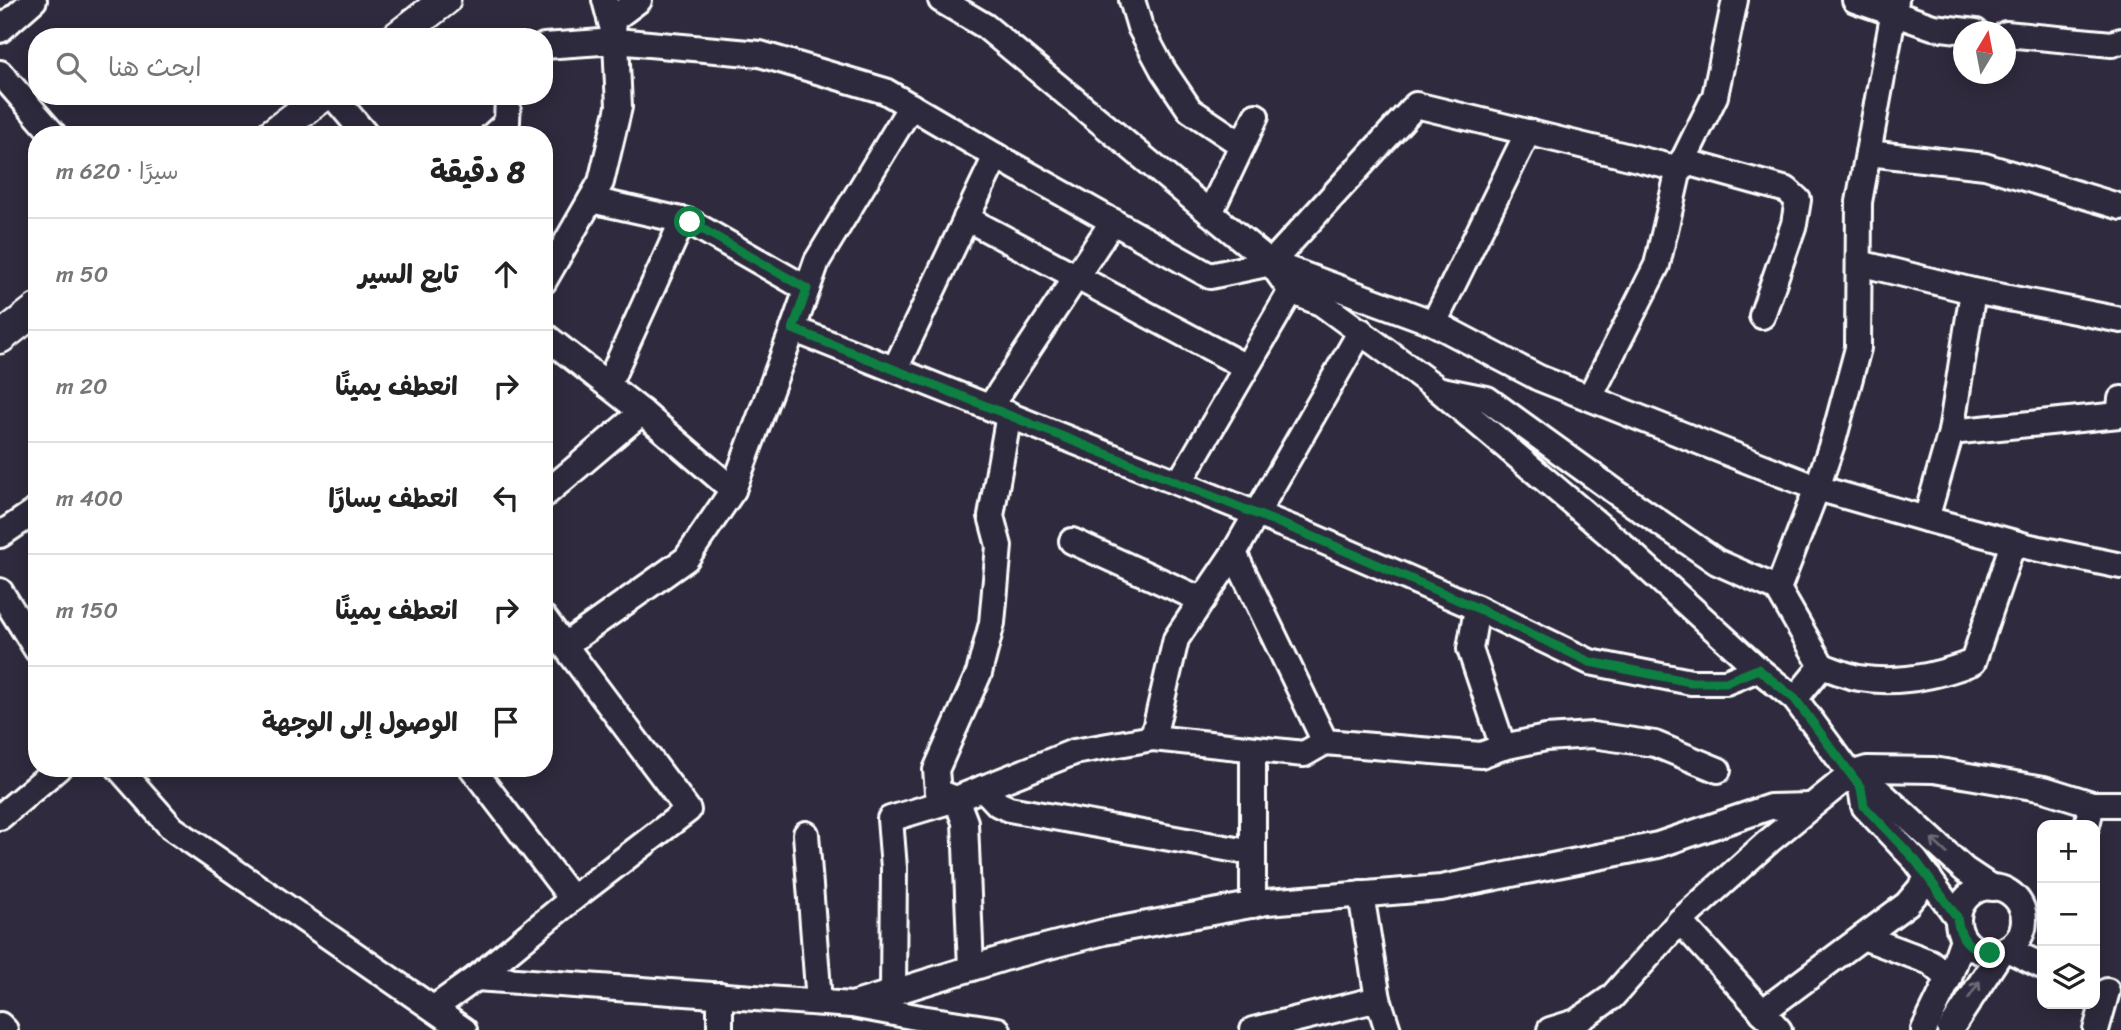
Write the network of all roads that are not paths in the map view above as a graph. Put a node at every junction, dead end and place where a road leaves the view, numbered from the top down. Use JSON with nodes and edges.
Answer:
{"nodes":[{"id":1,"x":34,"y":0,"type":"edge"},
{"id":2,"x":445,"y":0,"type":"edge"},
{"id":3,"x":639,"y":0,"type":"edge"},
{"id":4,"x":941,"y":0,"type":"edge"},
{"id":5,"x":1132,"y":0,"type":"edge"},
{"id":6,"x":1735,"y":0,"type":"edge"},
{"id":7,"x":1855,"y":0,"type":"edge"},
{"id":8,"x":1895,"y":7,"type":"edge"},
{"id":9,"x":611,"y":21,"type":"edge"},
{"id":10,"x":411,"y":28,"type":"edge"},
{"id":11,"x":1953,"y":29,"type":"edge"},
{"id":12,"x":0,"y":30,"type":"edge"},
{"id":13,"x":2016,"y":35,"type":"edge"},
{"id":14,"x":2121,"y":41,"type":"edge"},
{"id":15,"x":553,"y":43,"type":"edge"},
{"id":16,"x":0,"y":73,"type":"edge"},
{"id":17,"x":311,"y":105,"type":"edge"},
{"id":18,"x":341,"y":105,"type":"edge"},
{"id":19,"x":508,"y":105,"type":"edge"},
{"id":20,"x":911,"y":106,"type":"junction"},
{"id":21,"x":1256,"y":116,"type":"dead end"},
{"id":22,"x":46,"y":126,"type":"edge"},
{"id":23,"x":283,"y":126,"type":"edge"},
{"id":24,"x":358,"y":126,"type":"edge"},
{"id":25,"x":503,"y":126,"type":"edge"},
{"id":26,"x":1528,"y":132,"type":"junction"},
{"id":27,"x":1242,"y":145,"type":"junction"},
{"id":28,"x":1868,"y":153,"type":"junction"},
{"id":29,"x":996,"y":156,"type":"junction"},
{"id":30,"x":1681,"y":165,"type":"junction"},
{"id":31,"x":591,"y":200,"type":"junction"},
{"id":32,"x":2121,"y":207,"type":"edge"},
{"id":33,"x":1210,"y":213,"type":"junction"},
{"id":34,"x":966,"y":218,"type":"junction"},
{"id":35,"x":683,"y":220,"type":"junction"},
{"id":36,"x":1113,"y":221,"type":"junction"},
{"id":37,"x":1271,"y":263,"type":"junction"},
{"id":38,"x":1859,"y":263,"type":"junction"},
{"id":39,"x":553,"y":265,"type":"edge"},
{"id":40,"x":1076,"y":277,"type":"junction"},
{"id":41,"x":807,"y":289,"type":"junction"},
{"id":42,"x":1291,"y":291,"type":"junction"},
{"id":43,"x":1973,"y":291,"type":"junction"},
{"id":44,"x":1762,"y":316,"type":"dead end"},
{"id":45,"x":2121,"y":320,"type":"edge"},
{"id":46,"x":1434,"y":323,"type":"junction"},
{"id":47,"x":793,"y":329,"type":"junction"},
{"id":48,"x":1360,"y":331,"type":"junction"},
{"id":49,"x":553,"y":342,"type":"edge"},
{"id":50,"x":1247,"y":367,"type":"junction"},
{"id":51,"x":895,"y":369,"type":"junction"},
{"id":52,"x":608,"y":385,"type":"junction"},
{"id":53,"x":1438,"y":389,"type":"junction"},
{"id":54,"x":1590,"y":397,"type":"junction"},
{"id":55,"x":2120,"y":410,"type":"edge"},
{"id":56,"x":1000,"y":411,"type":"junction"},
{"id":57,"x":642,"y":412,"type":"junction"},
{"id":58,"x":1951,"y":432,"type":"junction"},
{"id":59,"x":1179,"y":483,"type":"junction"},
{"id":60,"x":553,"y":487,"type":"edge"},
{"id":61,"x":1817,"y":488,"type":"junction"},
{"id":62,"x":733,"y":490,"type":"junction"},
{"id":63,"x":1255,"y":513,"type":"junction"},
{"id":64,"x":28,"y":516,"type":"edge"},
{"id":65,"x":1926,"y":519,"type":"junction"},
{"id":66,"x":0,"y":536,"type":"edge"},
{"id":67,"x":1072,"y":541,"type":"dead end"},
{"id":68,"x":2013,"y":543,"type":"junction"},
{"id":69,"x":1234,"y":553,"type":"junction"},
{"id":70,"x":2121,"y":566,"type":"edge"},
{"id":71,"x":1777,"y":589,"type":"junction"},
{"id":72,"x":0,"y":592,"type":"edge"},
{"id":73,"x":1202,"y":600,"type":"junction"},
{"id":74,"x":1477,"y":608,"type":"junction"},
{"id":75,"x":553,"y":630,"type":"edge"},
{"id":76,"x":28,"y":636,"type":"edge"},
{"id":77,"x":565,"y":645,"type":"junction"},
{"id":78,"x":1822,"y":666,"type":"junction"},
{"id":79,"x":1758,"y":669,"type":"junction"},
{"id":80,"x":1795,"y":699,"type":"junction"},
{"id":81,"x":1153,"y":738,"type":"junction"},
{"id":82,"x":1325,"y":741,"type":"junction"},
{"id":83,"x":1503,"y":747,"type":"junction"},
{"id":84,"x":1253,"y":748,"type":"junction"},
{"id":85,"x":1718,"y":770,"type":"dead end"},
{"id":86,"x":47,"y":777,"type":"edge"},
{"id":87,"x":127,"y":777,"type":"edge"},
{"id":88,"x":479,"y":777,"type":"edge"},
{"id":89,"x":1856,"y":781,"type":"junction"},
{"id":90,"x":983,"y":788,"type":"junction"},
{"id":91,"x":956,"y":799,"type":"junction"},
{"id":92,"x":2121,"y":804,"type":"edge"},
{"id":93,"x":1810,"y":806,"type":"junction"},
{"id":94,"x":2089,"y":814,"type":"edge"},
{"id":95,"x":0,"y":817,"type":"edge"},
{"id":96,"x":806,"y":834,"type":"dead end"},
{"id":97,"x":1253,"y":853,"type":"junction"},
{"id":98,"x":1929,"y":877,"type":"junction"},
{"id":99,"x":1992,"y":888,"type":"junction"},
{"id":100,"x":1361,"y":894,"type":"junction"},
{"id":101,"x":572,"y":899,"type":"junction"},
{"id":102,"x":1253,"y":905,"type":"junction"},
{"id":103,"x":2033,"y":918,"type":"edge"},
{"id":104,"x":1680,"y":921,"type":"junction"},
{"id":105,"x":1960,"y":928,"type":"junction"},
{"id":106,"x":1863,"y":937,"type":"junction"},
{"id":107,"x":2004,"y":950,"type":"junction"},
{"id":108,"x":2037,"y":964,"type":"edge"},
{"id":109,"x":971,"y":968,"type":"junction"},
{"id":110,"x":476,"y":978,"type":"junction"},
{"id":111,"x":1949,"y":978,"type":"junction"},
{"id":112,"x":925,"y":982,"type":"junction"},
{"id":113,"x":2108,"y":989,"type":"edge"},
{"id":114,"x":893,"y":992,"type":"junction"},
{"id":115,"x":720,"y":995,"type":"junction"},
{"id":116,"x":1378,"y":999,"type":"junction"},
{"id":117,"x":819,"y":1002,"type":"junction"},
{"id":118,"x":852,"y":1004,"type":"junction"},
{"id":119,"x":434,"y":1008,"type":"junction"},
{"id":120,"x":1770,"y":1021,"type":"edge"},
{"id":121,"x":920,"y":1024,"type":"edge"},
{"id":122,"x":0,"y":1025,"type":"edge"},
{"id":123,"x":1578,"y":1026,"type":"edge"},
{"id":124,"x":5,"y":1030,"type":"edge"},
{"id":125,"x":464,"y":1030,"type":"edge"},
{"id":126,"x":720,"y":1030,"type":"edge"},
{"id":127,"x":998,"y":1030,"type":"edge"},
{"id":128,"x":1253,"y":1030,"type":"edge"},
{"id":129,"x":1388,"y":1030,"type":"edge"},
{"id":130,"x":1550,"y":1030,"type":"edge"},
{"id":131,"x":1924,"y":1030,"type":"edge"},
{"id":132,"x":1950,"y":1030,"type":"edge"},
{"id":133,"x":2096,"y":1030,"type":"edge"}],
"edges":[{"from":1,"to":12,"type":"street"},
{"from":2,"to":10,"type":"main road"},
{"from":3,"to":9,"type":"street"},
{"from":4,"to":33,"type":"street"},
{"from":5,"to":27,"type":"street"},
{"from":6,"to":30,"type":"street"},
{"from":7,"to":8,"type":"street"},
{"from":8,"to":11,"type":"street"},
{"from":8,"to":28,"type":"street"},
{"from":9,"to":15,"type":"street"},
{"from":9,"to":20,"type":"street"},
{"from":9,"to":31,"type":"street"},
{"from":13,"to":14,"type":"street"},
{"from":16,"to":22,"type":"street"},
{"from":17,"to":23,"type":"main road"},
{"from":18,"to":24,"type":"street"},
{"from":19,"to":25,"type":"street"},
{"from":20,"to":29,"type":"street"},
{"from":20,"to":41,"type":"street"},
{"from":21,"to":27,"type":"street"},
{"from":26,"to":30,"type":"street"},
{"from":26,"to":37,"type":"street"},
{"from":26,"to":46,"type":"street"},
{"from":27,"to":33,"type":"street"},
{"from":28,"to":32,"type":"street"},
{"from":28,"to":38,"type":"street"},
{"from":29,"to":34,"type":"street"},
{"from":29,"to":36,"type":"street"},
{"from":30,"to":44,"type":"street"},
{"from":30,"to":54,"type":"street"},
{"from":31,"to":35,"type":"street"},
{"from":31,"to":39,"type":"street"},
{"from":33,"to":37,"type":"street"},
{"from":34,"to":40,"type":"street"},
{"from":34,"to":51,"type":"street"},
{"from":35,"to":41,"type":"street"},
{"from":35,"to":52,"type":"street"},
{"from":36,"to":37,"type":"street"},
{"from":36,"to":40,"type":"street"},
{"from":37,"to":42,"type":"street"},
{"from":37,"to":46,"type":"street"},
{"from":38,"to":43,"type":"street"},
{"from":38,"to":61,"type":"street"},
{"from":40,"to":50,"type":"street"},
{"from":40,"to":56,"type":"street"},
{"from":41,"to":47,"type":"street"},
{"from":42,"to":48,"type":"street"},
{"from":42,"to":50,"type":"street"},
{"from":43,"to":45,"type":"street"},
{"from":43,"to":58,"type":"street"},
{"from":46,"to":54,"type":"street"},
{"from":47,"to":51,"type":"street"},
{"from":47,"to":62,"type":"street"},
{"from":48,"to":53,"type":"street"},
{"from":48,"to":63,"type":"street"},
{"from":49,"to":52,"type":"street"},
{"from":50,"to":59,"type":"street"},
{"from":51,"to":56,"type":"street"},
{"from":52,"to":57,"type":"street"},
{"from":53,"to":71,"type":"street"},
{"from":53,"to":79,"type":"street"},
{"from":54,"to":61,"type":"street"},
{"from":55,"to":58,"type":"street"},
{"from":56,"to":59,"type":"street"},
{"from":56,"to":91,"type":"street"},
{"from":57,"to":60,"type":"street"},
{"from":57,"to":62,"type":"street"},
{"from":58,"to":65,"type":"street"},
{"from":59,"to":63,"type":"street"},
{"from":61,"to":65,"type":"street"},
{"from":61,"to":71,"type":"street"},
{"from":62,"to":77,"type":"street"},
{"from":63,"to":69,"type":"street"},
{"from":63,"to":74,"type":"street"},
{"from":64,"to":66,"type":"street"},
{"from":65,"to":68,"type":"street"},
{"from":67,"to":73,"type":"street"},
{"from":68,"to":70,"type":"street"},
{"from":68,"to":78,"type":"street"},
{"from":69,"to":73,"type":"street"},
{"from":69,"to":82,"type":"street"},
{"from":71,"to":78,"type":"street"},
{"from":72,"to":76,"type":"street"},
{"from":73,"to":81,"type":"street"},
{"from":74,"to":79,"type":"street"},
{"from":74,"to":83,"type":"street"},
{"from":75,"to":77,"type":"street"},
{"from":77,"to":101,"type":"street"},
{"from":78,"to":80,"type":"street"},
{"from":79,"to":80,"type":"street"},
{"from":80,"to":89,"type":"street"},
{"from":81,"to":84,"type":"street"},
{"from":81,"to":90,"type":"street"},
{"from":82,"to":83,"type":"street"},
{"from":82,"to":84,"type":"street"},
{"from":83,"to":85,"type":"street"},
{"from":84,"to":97,"type":"street"},
{"from":86,"to":95,"type":"street"},
{"from":87,"to":119,"type":"street"},
{"from":88,"to":101,"type":"street"},
{"from":89,"to":93,"type":"street"},
{"from":89,"to":94,"type":"street"},
{"from":89,"to":98,"type":"street"},
{"from":99,"to":89,"type":"street","one_way":true},
{"from":90,"to":91,"type":"street"},
{"from":90,"to":97,"type":"street"},
{"from":91,"to":109,"type":"street"},
{"from":91,"to":114,"type":"street"},
{"from":92,"to":94,"type":"street"},
{"from":93,"to":100,"type":"street"},
{"from":93,"to":104,"type":"street"},
{"from":96,"to":117,"type":"street"},
{"from":97,"to":102,"type":"street"},
{"from":98,"to":105,"type":"street"},
{"from":98,"to":106,"type":"street"},
{"from":99,"to":103,"type":"street"},
{"from":99,"to":105,"type":"street"},
{"from":100,"to":102,"type":"street"},
{"from":100,"to":116,"type":"street"},
{"from":101,"to":110,"type":"street"},
{"from":102,"to":109,"type":"street"},
{"from":103,"to":107,"type":"street"},
{"from":104,"to":120,"type":"street"},
{"from":104,"to":123,"type":"street"},
{"from":105,"to":107,"type":"street"},
{"from":105,"to":111,"type":"street"},
{"from":106,"to":111,"type":"street"},
{"from":106,"to":120,"type":"street"},
{"from":107,"to":108,"type":"street"},
{"from":132,"to":107,"type":"street","one_way":true},
{"from":109,"to":112,"type":"street"},
{"from":110,"to":115,"type":"street"},
{"from":110,"to":119,"type":"street"},
{"from":111,"to":131,"type":"street"},
{"from":112,"to":114,"type":"street"},
{"from":112,"to":121,"type":"street"},
{"from":113,"to":133,"type":"street"},
{"from":114,"to":118,"type":"street"},
{"from":115,"to":117,"type":"street"},
{"from":115,"to":126,"type":"street"},
{"from":116,"to":128,"type":"street"},
{"from":116,"to":129,"type":"street"},
{"from":117,"to":118,"type":"street"},
{"from":118,"to":121,"type":"street"},
{"from":119,"to":125,"type":"street"},
{"from":121,"to":127,"type":"street"},
{"from":122,"to":124,"type":"street"},
{"from":123,"to":130,"type":"street"}]}
